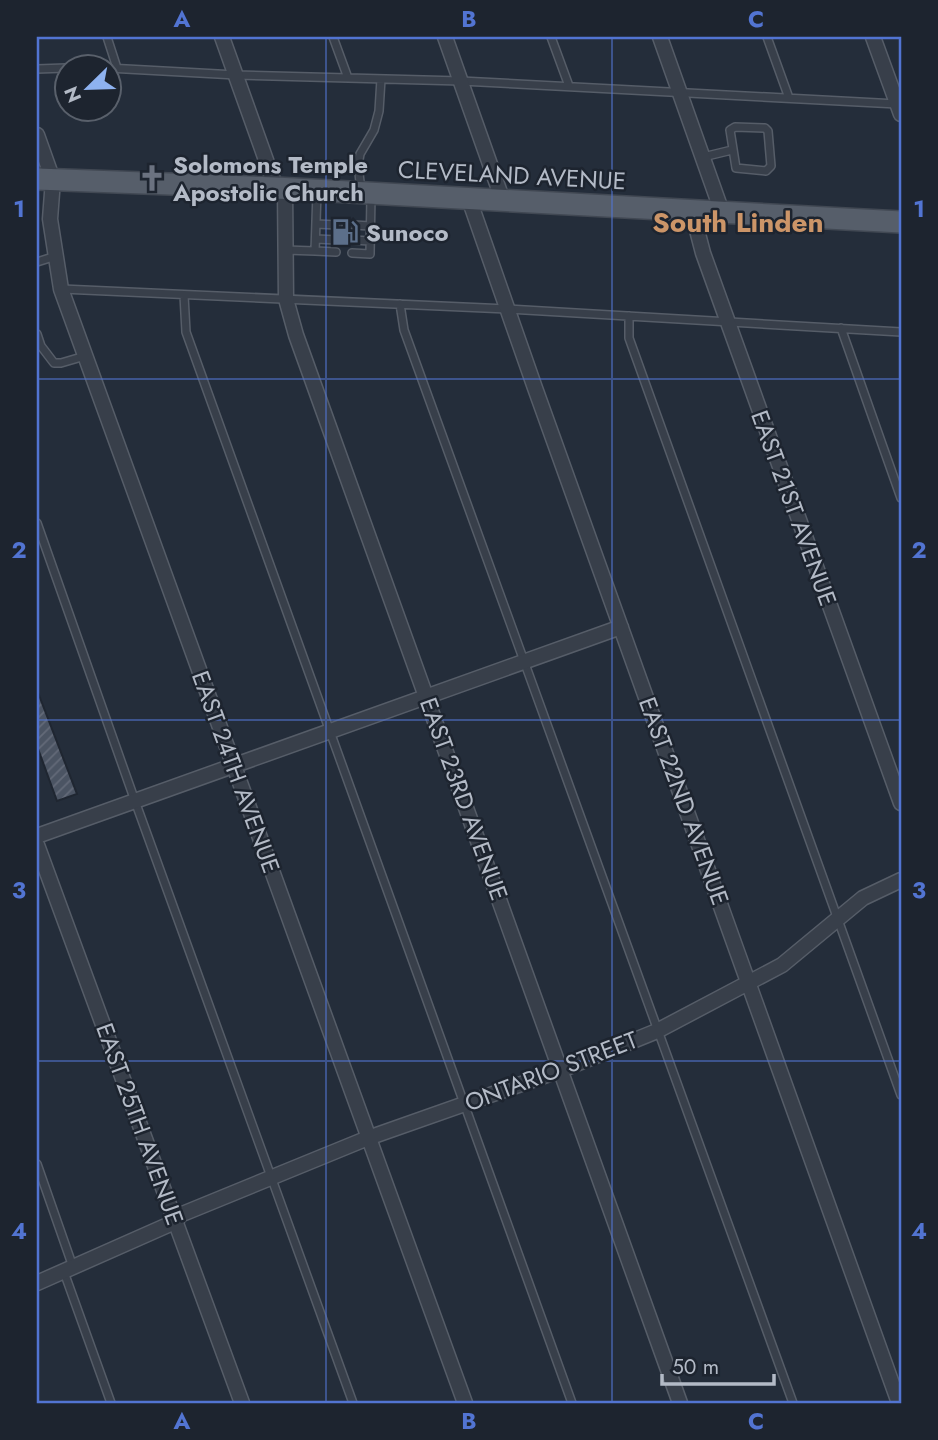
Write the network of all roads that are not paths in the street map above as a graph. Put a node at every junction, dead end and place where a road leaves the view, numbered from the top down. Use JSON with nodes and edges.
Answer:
{"nodes":[{"id":1,"x":222,"y":37,"type":"edge"},
{"id":2,"x":333,"y":37,"type":"edge"},
{"id":3,"x":446,"y":37,"type":"edge"},
{"id":4,"x":551,"y":37,"type":"edge"},
{"id":5,"x":660,"y":37,"type":"edge"},
{"id":6,"x":767,"y":37,"type":"edge"},
{"id":7,"x":873,"y":37,"type":"edge"},
{"id":8,"x":122,"y":69,"type":"edge"},
{"id":9,"x":236,"y":75,"type":"junction"},
{"id":10,"x":348,"y":78,"type":"junction"},
{"id":11,"x":381,"y":79,"type":"junction"},
{"id":12,"x":461,"y":81,"type":"junction"},
{"id":13,"x":569,"y":86,"type":"junction"},
{"id":14,"x":680,"y":92,"type":"junction"},
{"id":15,"x":789,"y":98,"type":"junction"},
{"id":16,"x":900,"y":107,"type":"edge"},
{"id":17,"x":37,"y":135,"type":"edge"},
{"id":18,"x":732,"y":150,"type":"junction"},
{"id":19,"x":703,"y":157,"type":"junction"},
{"id":20,"x":45,"y":179,"type":"edge"},
{"id":21,"x":281,"y":189,"type":"junction"},
{"id":22,"x":317,"y":191,"type":"junction"},
{"id":23,"x":367,"y":194,"type":"junction"},
{"id":24,"x":469,"y":199,"type":"junction"},
{"id":25,"x":503,"y":201,"type":"junction"},
{"id":26,"x":692,"y":211,"type":"junction"},
{"id":27,"x":722,"y":212,"type":"junction"},
{"id":28,"x":901,"y":222,"type":"edge"},
{"id":29,"x":316,"y":224,"type":"junction"},
{"id":30,"x":338,"y":225,"type":"dead end"},
{"id":31,"x":354,"y":225,"type":"dead end"},
{"id":32,"x":370,"y":226,"type":"junction"},
{"id":33,"x":316,"y":239,"type":"junction"},
{"id":34,"x":337,"y":240,"type":"dead end"},
{"id":35,"x":353,"y":240,"type":"dead end"},
{"id":36,"x":370,"y":241,"type":"junction"},
{"id":37,"x":284,"y":250,"type":"junction"},
{"id":38,"x":315,"y":251,"type":"junction"},
{"id":39,"x":336,"y":252,"type":"dead end"},
{"id":40,"x":352,"y":253,"type":"dead end"},
{"id":41,"x":56,"y":256,"type":"junction"},
{"id":42,"x":37,"y":262,"type":"edge"},
{"id":43,"x":61,"y":289,"type":"junction"},
{"id":44,"x":184,"y":295,"type":"junction"},
{"id":45,"x":286,"y":299,"type":"junction"},
{"id":46,"x":400,"y":304,"type":"junction"},
{"id":47,"x":507,"y":309,"type":"junction"},
{"id":48,"x":629,"y":316,"type":"junction"},
{"id":49,"x":727,"y":322,"type":"junction"},
{"id":50,"x":841,"y":328,"type":"junction"},
{"id":51,"x":901,"y":332,"type":"edge"},
{"id":52,"x":37,"y":334,"type":"edge"},
{"id":53,"x":86,"y":355,"type":"junction"},
{"id":54,"x":901,"y":498,"type":"edge"},
{"id":55,"x":37,"y":523,"type":"edge"},
{"id":56,"x":621,"y":627,"type":"junction"},
{"id":57,"x":526,"y":661,"type":"junction"},
{"id":58,"x":427,"y":696,"type":"junction"},
{"id":59,"x":330,"y":731,"type":"junction"},
{"id":60,"x":234,"y":766,"type":"junction"},
{"id":61,"x":135,"y":801,"type":"junction"},
{"id":62,"x":901,"y":803,"type":"edge"},
{"id":63,"x":37,"y":836,"type":"edge"},
{"id":64,"x":37,"y":845,"type":"edge"},
{"id":65,"x":901,"y":880,"type":"edge"},
{"id":66,"x":837,"y":919,"type":"junction"},
{"id":67,"x":750,"y":983,"type":"junction"},
{"id":68,"x":657,"y":1031,"type":"junction"},
{"id":69,"x":561,"y":1070,"type":"junction"},
{"id":70,"x":901,"y":1096,"type":"edge"},
{"id":71,"x":465,"y":1104,"type":"junction"},
{"id":72,"x":368,"y":1138,"type":"junction"},
{"id":73,"x":37,"y":1164,"type":"edge"},
{"id":74,"x":271,"y":1178,"type":"junction"},
{"id":75,"x":176,"y":1219,"type":"junction"},
{"id":76,"x":68,"y":1269,"type":"junction"},
{"id":77,"x":37,"y":1283,"type":"edge"},
{"id":78,"x":111,"y":1403,"type":"edge"},
{"id":79,"x":242,"y":1403,"type":"edge"},
{"id":80,"x":354,"y":1403,"type":"edge"},
{"id":81,"x":465,"y":1403,"type":"edge"},
{"id":82,"x":572,"y":1403,"type":"edge"},
{"id":83,"x":680,"y":1403,"type":"edge"},
{"id":84,"x":793,"y":1403,"type":"edge"},
{"id":85,"x":899,"y":1403,"type":"edge"}],
"edges":[{"from":1,"to":9,"type":"street","name":"EAST 23RD AVENUE"},
{"from":2,"to":10,"type":"lane"},
{"from":3,"to":12,"type":"street"},
{"from":4,"to":13,"type":"lane"},
{"from":5,"to":14,"type":"street"},
{"from":6,"to":15,"type":"lane"},
{"from":7,"to":16,"type":"street"},
{"from":8,"to":9,"type":"lane"},
{"from":9,"to":10,"type":"lane"},
{"from":9,"to":21,"type":"street","name":"EAST 23RD AVENUE"},
{"from":10,"to":11,"type":"lane"},
{"from":11,"to":12,"type":"lane"},
{"from":11,"to":23,"type":"lane"},
{"from":12,"to":13,"type":"lane"},
{"from":12,"to":25,"type":"street"},
{"from":13,"to":14,"type":"lane"},
{"from":14,"to":15,"type":"lane"},
{"from":14,"to":19,"type":"street"},
{"from":15,"to":16,"type":"lane"},
{"from":17,"to":20,"type":"street","name":"EAST 24TH AVENUE"},
{"from":18,"to":18,"type":"lane"},
{"from":18,"to":19,"type":"lane"},
{"from":19,"to":27,"type":"street"},
{"from":20,"to":21,"type":"main road","name":"CLEVELAND AVENUE"},
{"from":20,"to":41,"type":"street","name":"EAST 24TH AVENUE"},
{"from":21,"to":22,"type":"main road","name":"CLEVELAND AVENUE"},
{"from":21,"to":37,"type":"street","name":"EAST 23RD AVENUE"},
{"from":22,"to":23,"type":"main road","name":"CLEVELAND AVENUE"},
{"from":22,"to":29,"type":"lane"},
{"from":23,"to":24,"type":"main road","name":"CLEVELAND AVENUE"},
{"from":23,"to":32,"type":"lane"},
{"from":24,"to":25,"type":"main road","name":"CLEVELAND AVENUE"},
{"from":24,"to":47,"type":"street","name":"EAST 22ND AVENUE"},
{"from":25,"to":26,"type":"main road","name":"CLEVELAND AVENUE"},
{"from":26,"to":27,"type":"main road","name":"CLEVELAND AVENUE"},
{"from":26,"to":49,"type":"street","name":"EAST 21ST AVENUE"},
{"from":27,"to":28,"type":"main road","name":"CLEVELAND AVENUE"},
{"from":29,"to":30,"type":"lane"},
{"from":29,"to":33,"type":"lane"},
{"from":31,"to":32,"type":"lane"},
{"from":32,"to":36,"type":"lane"},
{"from":33,"to":34,"type":"lane"},
{"from":33,"to":38,"type":"lane"},
{"from":35,"to":36,"type":"lane"},
{"from":36,"to":40,"type":"lane"},
{"from":37,"to":38,"type":"lane"},
{"from":37,"to":45,"type":"street","name":"EAST 23RD AVENUE"},
{"from":38,"to":39,"type":"lane"},
{"from":41,"to":42,"type":"lane"},
{"from":41,"to":43,"type":"street","name":"EAST 24TH AVENUE"},
{"from":43,"to":44,"type":"lane"},
{"from":43,"to":53,"type":"street","name":"EAST 24TH AVENUE"},
{"from":44,"to":45,"type":"lane"},
{"from":44,"to":59,"type":"lane"},
{"from":45,"to":46,"type":"lane"},
{"from":45,"to":58,"type":"street","name":"EAST 23RD AVENUE"},
{"from":46,"to":47,"type":"lane"},
{"from":46,"to":57,"type":"lane"},
{"from":47,"to":48,"type":"lane"},
{"from":47,"to":56,"type":"street","name":"EAST 22ND AVENUE"},
{"from":48,"to":49,"type":"lane"},
{"from":48,"to":66,"type":"lane"},
{"from":49,"to":50,"type":"lane"},
{"from":49,"to":62,"type":"street","name":"EAST 21ST AVENUE"},
{"from":50,"to":51,"type":"lane"},
{"from":50,"to":54,"type":"lane"},
{"from":52,"to":53,"type":"lane"},
{"from":53,"to":60,"type":"street","name":"EAST 24TH AVENUE"},
{"from":55,"to":61,"type":"lane"},
{"from":56,"to":57,"type":"street"},
{"from":56,"to":67,"type":"street","name":"EAST 22ND AVENUE"},
{"from":57,"to":58,"type":"street"},
{"from":57,"to":68,"type":"lane"},
{"from":58,"to":59,"type":"street"},
{"from":58,"to":69,"type":"street","name":"EAST 23RD AVENUE"},
{"from":59,"to":60,"type":"street"},
{"from":59,"to":71,"type":"lane"},
{"from":60,"to":61,"type":"street"},
{"from":60,"to":72,"type":"street","name":"EAST 24TH AVENUE"},
{"from":61,"to":63,"type":"street"},
{"from":61,"to":74,"type":"lane"},
{"from":64,"to":75,"type":"street","name":"EAST 25TH AVENUE"},
{"from":65,"to":66,"type":"street","name":"ONTARIO STREET"},
{"from":66,"to":67,"type":"street","name":"ONTARIO STREET"},
{"from":66,"to":70,"type":"lane"},
{"from":67,"to":68,"type":"street","name":"ONTARIO STREET"},
{"from":67,"to":85,"type":"street","name":"EAST 22ND AVENUE"},
{"from":68,"to":69,"type":"street","name":"ONTARIO STREET"},
{"from":68,"to":84,"type":"lane"},
{"from":69,"to":71,"type":"street","name":"ONTARIO STREET"},
{"from":69,"to":83,"type":"street","name":"EAST 23RD AVENUE"},
{"from":71,"to":72,"type":"street","name":"ONTARIO STREET"},
{"from":71,"to":82,"type":"lane"},
{"from":72,"to":74,"type":"street","name":"ONTARIO STREET"},
{"from":72,"to":81,"type":"street","name":"EAST 24TH AVENUE"},
{"from":73,"to":76,"type":"lane"},
{"from":74,"to":75,"type":"street","name":"ONTARIO STREET"},
{"from":74,"to":80,"type":"lane"},
{"from":75,"to":76,"type":"street","name":"ONTARIO STREET"},
{"from":75,"to":79,"type":"street","name":"EAST 25TH AVENUE"},
{"from":76,"to":77,"type":"street","name":"ONTARIO STREET"},
{"from":76,"to":78,"type":"lane"}]}
